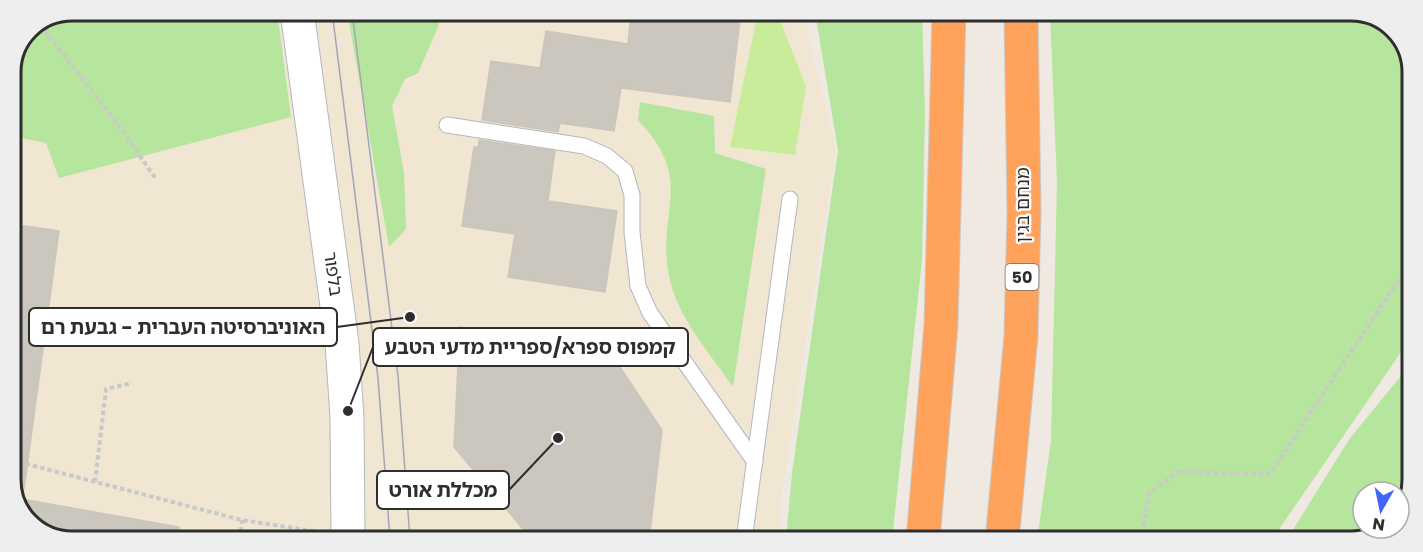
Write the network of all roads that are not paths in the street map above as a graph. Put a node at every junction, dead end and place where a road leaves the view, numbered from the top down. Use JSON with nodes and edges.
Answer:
{"nodes":[{"id":1,"x":298,"y":21,"type":"edge"},
{"id":2,"x":949,"y":21,"type":"edge"},
{"id":3,"x":1021,"y":21,"type":"edge"},
{"id":4,"x":447,"y":125,"type":"dead end"},
{"id":5,"x":790,"y":199,"type":"dead end"},
{"id":6,"x":755,"y":462,"type":"junction"},
{"id":7,"x":348,"y":531,"type":"edge"},
{"id":8,"x":745,"y":531,"type":"edge"},
{"id":9,"x":924,"y":531,"type":"edge"},
{"id":10,"x":1003,"y":531,"type":"edge"}],
"edges":[{"from":1,"to":7,"type":"street","name":"בלפור"},
{"from":2,"to":9,"type":"highway"},
{"from":3,"to":10,"type":"highway","name":"מנחם בגין","number":"50"},
{"from":4,"to":6,"type":"lane"},
{"from":5,"to":6,"type":"lane"},
{"from":6,"to":8,"type":"lane"}]}
